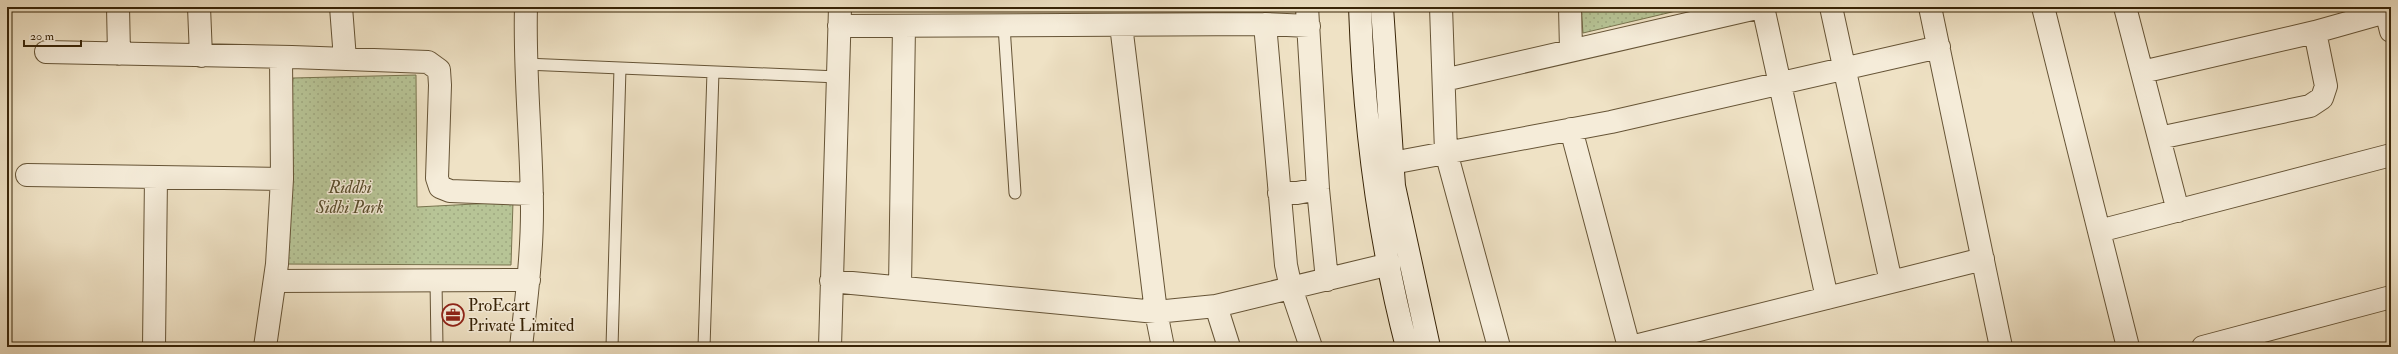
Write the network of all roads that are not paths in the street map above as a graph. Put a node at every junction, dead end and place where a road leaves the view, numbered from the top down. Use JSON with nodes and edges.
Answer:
{"nodes":[{"id":1,"x":118,"y":7,"type":"edge"},
{"id":2,"x":199,"y":7,"type":"edge"},
{"id":3,"x":341,"y":7,"type":"edge"},
{"id":4,"x":526,"y":7,"type":"edge"},
{"id":5,"x":1360,"y":7,"type":"edge"},
{"id":6,"x":1382,"y":7,"type":"edge"},
{"id":7,"x":1441,"y":7,"type":"edge"},
{"id":8,"x":1570,"y":7,"type":"edge"},
{"id":9,"x":1762,"y":7,"type":"edge"},
{"id":10,"x":1831,"y":7,"type":"edge"},
{"id":11,"x":1930,"y":7,"type":"edge"},
{"id":12,"x":2043,"y":7,"type":"edge"},
{"id":13,"x":2125,"y":7,"type":"edge"},
{"id":14,"x":839,"y":16,"type":"edge"},
{"id":15,"x":1308,"y":17,"type":"edge"},
{"id":16,"x":2387,"y":17,"type":"edge"},
{"id":17,"x":1265,"y":24,"type":"junction"},
{"id":18,"x":1121,"y":25,"type":"junction"},
{"id":19,"x":904,"y":26,"type":"junction"},
{"id":20,"x":1004,"y":26,"type":"junction"},
{"id":21,"x":2315,"y":32,"type":"junction"},
{"id":22,"x":1939,"y":47,"type":"junction"},
{"id":23,"x":1572,"y":50,"type":"junction"},
{"id":24,"x":46,"y":52,"type":"dead end"},
{"id":25,"x":119,"y":54,"type":"junction"},
{"id":26,"x":201,"y":56,"type":"junction"},
{"id":27,"x":281,"y":57,"type":"junction"},
{"id":28,"x":344,"y":59,"type":"junction"},
{"id":29,"x":525,"y":64,"type":"junction"},
{"id":30,"x":620,"y":68,"type":"junction"},
{"id":31,"x":1845,"y":69,"type":"junction"},
{"id":32,"x":713,"y":72,"type":"junction"},
{"id":33,"x":2142,"y":72,"type":"junction"},
{"id":34,"x":838,"y":77,"type":"junction"},
{"id":35,"x":1444,"y":80,"type":"junction"},
{"id":36,"x":1779,"y":83,"type":"junction"},
{"id":37,"x":1571,"y":129,"type":"junction"},
{"id":38,"x":2159,"y":138,"type":"junction"},
{"id":39,"x":1446,"y":152,"type":"junction"},
{"id":40,"x":2391,"y":155,"type":"edge"},
{"id":41,"x":1392,"y":162,"type":"junction"},
{"id":42,"x":27,"y":175,"type":"dead end"},
{"id":43,"x":156,"y":177,"type":"junction"},
{"id":44,"x":282,"y":179,"type":"junction"},
{"id":45,"x":1318,"y":189,"type":"junction"},
{"id":46,"x":1016,"y":193,"type":"dead end"},
{"id":47,"x":1279,"y":193,"type":"junction"},
{"id":48,"x":532,"y":194,"type":"junction"},
{"id":49,"x":2178,"y":211,"type":"junction"},
{"id":50,"x":2099,"y":232,"type":"junction"},
{"id":51,"x":1983,"y":259,"type":"junction"},
{"id":52,"x":1390,"y":264,"type":"junction"},
{"id":53,"x":529,"y":280,"type":"junction"},
{"id":54,"x":1327,"y":280,"type":"junction"},
{"id":55,"x":276,"y":281,"type":"junction"},
{"id":56,"x":436,"y":281,"type":"junction"},
{"id":57,"x":831,"y":281,"type":"junction"},
{"id":58,"x":1891,"y":282,"type":"junction"},
{"id":59,"x":900,"y":287,"type":"junction"},
{"id":60,"x":1291,"y":288,"type":"junction"},
{"id":61,"x":1827,"y":298,"type":"junction"},
{"id":62,"x":2391,"y":298,"type":"edge"},
{"id":63,"x":1216,"y":306,"type":"junction"},
{"id":64,"x":1156,"y":312,"type":"junction"},
{"id":65,"x":154,"y":347,"type":"edge"},
{"id":66,"x":265,"y":347,"type":"edge"},
{"id":67,"x":437,"y":347,"type":"edge"},
{"id":68,"x":521,"y":347,"type":"edge"},
{"id":69,"x":612,"y":347,"type":"edge"},
{"id":70,"x":704,"y":347,"type":"edge"},
{"id":71,"x":830,"y":347,"type":"edge"},
{"id":72,"x":1163,"y":347,"type":"edge"},
{"id":73,"x":1229,"y":347,"type":"edge"},
{"id":74,"x":1311,"y":347,"type":"edge"},
{"id":75,"x":1407,"y":347,"type":"edge"},
{"id":76,"x":1429,"y":347,"type":"edge"},
{"id":77,"x":1499,"y":347,"type":"edge"},
{"id":78,"x":1630,"y":347,"type":"edge"},
{"id":79,"x":2001,"y":347,"type":"edge"},
{"id":80,"x":2128,"y":347,"type":"edge"},
{"id":81,"x":2203,"y":347,"type":"edge"}],
"edges":[{"from":1,"to":25,"type":"street"},
{"from":2,"to":26,"type":"street"},
{"from":3,"to":28,"type":"street"},
{"from":4,"to":29,"type":"street"},
{"from":5,"to":52,"type":"street"},
{"from":6,"to":41,"type":"street"},
{"from":7,"to":35,"type":"street"},
{"from":8,"to":23,"type":"street"},
{"from":9,"to":23,"type":"street"},
{"from":9,"to":36,"type":"street"},
{"from":10,"to":31,"type":"street"},
{"from":11,"to":22,"type":"street"},
{"from":12,"to":50,"type":"street"},
{"from":13,"to":33,"type":"street"},
{"from":14,"to":19,"type":"street"},
{"from":14,"to":34,"type":"street"},
{"from":15,"to":17,"type":"street"},
{"from":15,"to":45,"type":"street"},
{"from":16,"to":21,"type":"street"},
{"from":17,"to":18,"type":"street"},
{"from":17,"to":47,"type":"street"},
{"from":18,"to":20,"type":"street"},
{"from":18,"to":64,"type":"street"},
{"from":19,"to":20,"type":"street"},
{"from":19,"to":59,"type":"street"},
{"from":20,"to":46,"type":"lane"},
{"from":21,"to":33,"type":"street"},
{"from":21,"to":38,"type":"street"},
{"from":22,"to":31,"type":"street"},
{"from":22,"to":51,"type":"street"},
{"from":23,"to":35,"type":"street"},
{"from":24,"to":25,"type":"street"},
{"from":25,"to":26,"type":"street"},
{"from":26,"to":27,"type":"street"},
{"from":27,"to":28,"type":"street"},
{"from":27,"to":44,"type":"street"},
{"from":28,"to":48,"type":"street"},
{"from":29,"to":30,"type":"lane"},
{"from":29,"to":48,"type":"street"},
{"from":30,"to":32,"type":"lane"},
{"from":30,"to":69,"type":"lane"},
{"from":31,"to":36,"type":"street"},
{"from":31,"to":58,"type":"street"},
{"from":32,"to":34,"type":"lane"},
{"from":32,"to":70,"type":"lane"},
{"from":33,"to":38,"type":"street"},
{"from":34,"to":57,"type":"street"},
{"from":35,"to":39,"type":"street"},
{"from":36,"to":37,"type":"street"},
{"from":36,"to":61,"type":"street"},
{"from":37,"to":39,"type":"street"},
{"from":37,"to":78,"type":"street"},
{"from":38,"to":49,"type":"street"},
{"from":39,"to":41,"type":"street"},
{"from":39,"to":77,"type":"street"},
{"from":40,"to":49,"type":"street"},
{"from":41,"to":76,"type":"street"},
{"from":42,"to":43,"type":"street"},
{"from":43,"to":44,"type":"street"},
{"from":43,"to":65,"type":"street"},
{"from":44,"to":55,"type":"street"},
{"from":45,"to":47,"type":"street"},
{"from":45,"to":54,"type":"street"},
{"from":47,"to":60,"type":"street"},
{"from":48,"to":53,"type":"street"},
{"from":49,"to":50,"type":"street"},
{"from":50,"to":80,"type":"street"},
{"from":51,"to":58,"type":"street"},
{"from":51,"to":79,"type":"street"},
{"from":52,"to":54,"type":"street"},
{"from":52,"to":75,"type":"street"},
{"from":53,"to":56,"type":"street"},
{"from":53,"to":68,"type":"street"},
{"from":54,"to":60,"type":"street"},
{"from":55,"to":56,"type":"street"},
{"from":55,"to":66,"type":"street"},
{"from":56,"to":67,"type":"lane"},
{"from":57,"to":59,"type":"street"},
{"from":57,"to":71,"type":"street"},
{"from":58,"to":61,"type":"street"},
{"from":59,"to":64,"type":"street"},
{"from":60,"to":63,"type":"street"},
{"from":60,"to":74,"type":"street"},
{"from":61,"to":78,"type":"street"},
{"from":62,"to":81,"type":"street"},
{"from":63,"to":64,"type":"street"},
{"from":63,"to":73,"type":"street"},
{"from":64,"to":72,"type":"street"}]}
